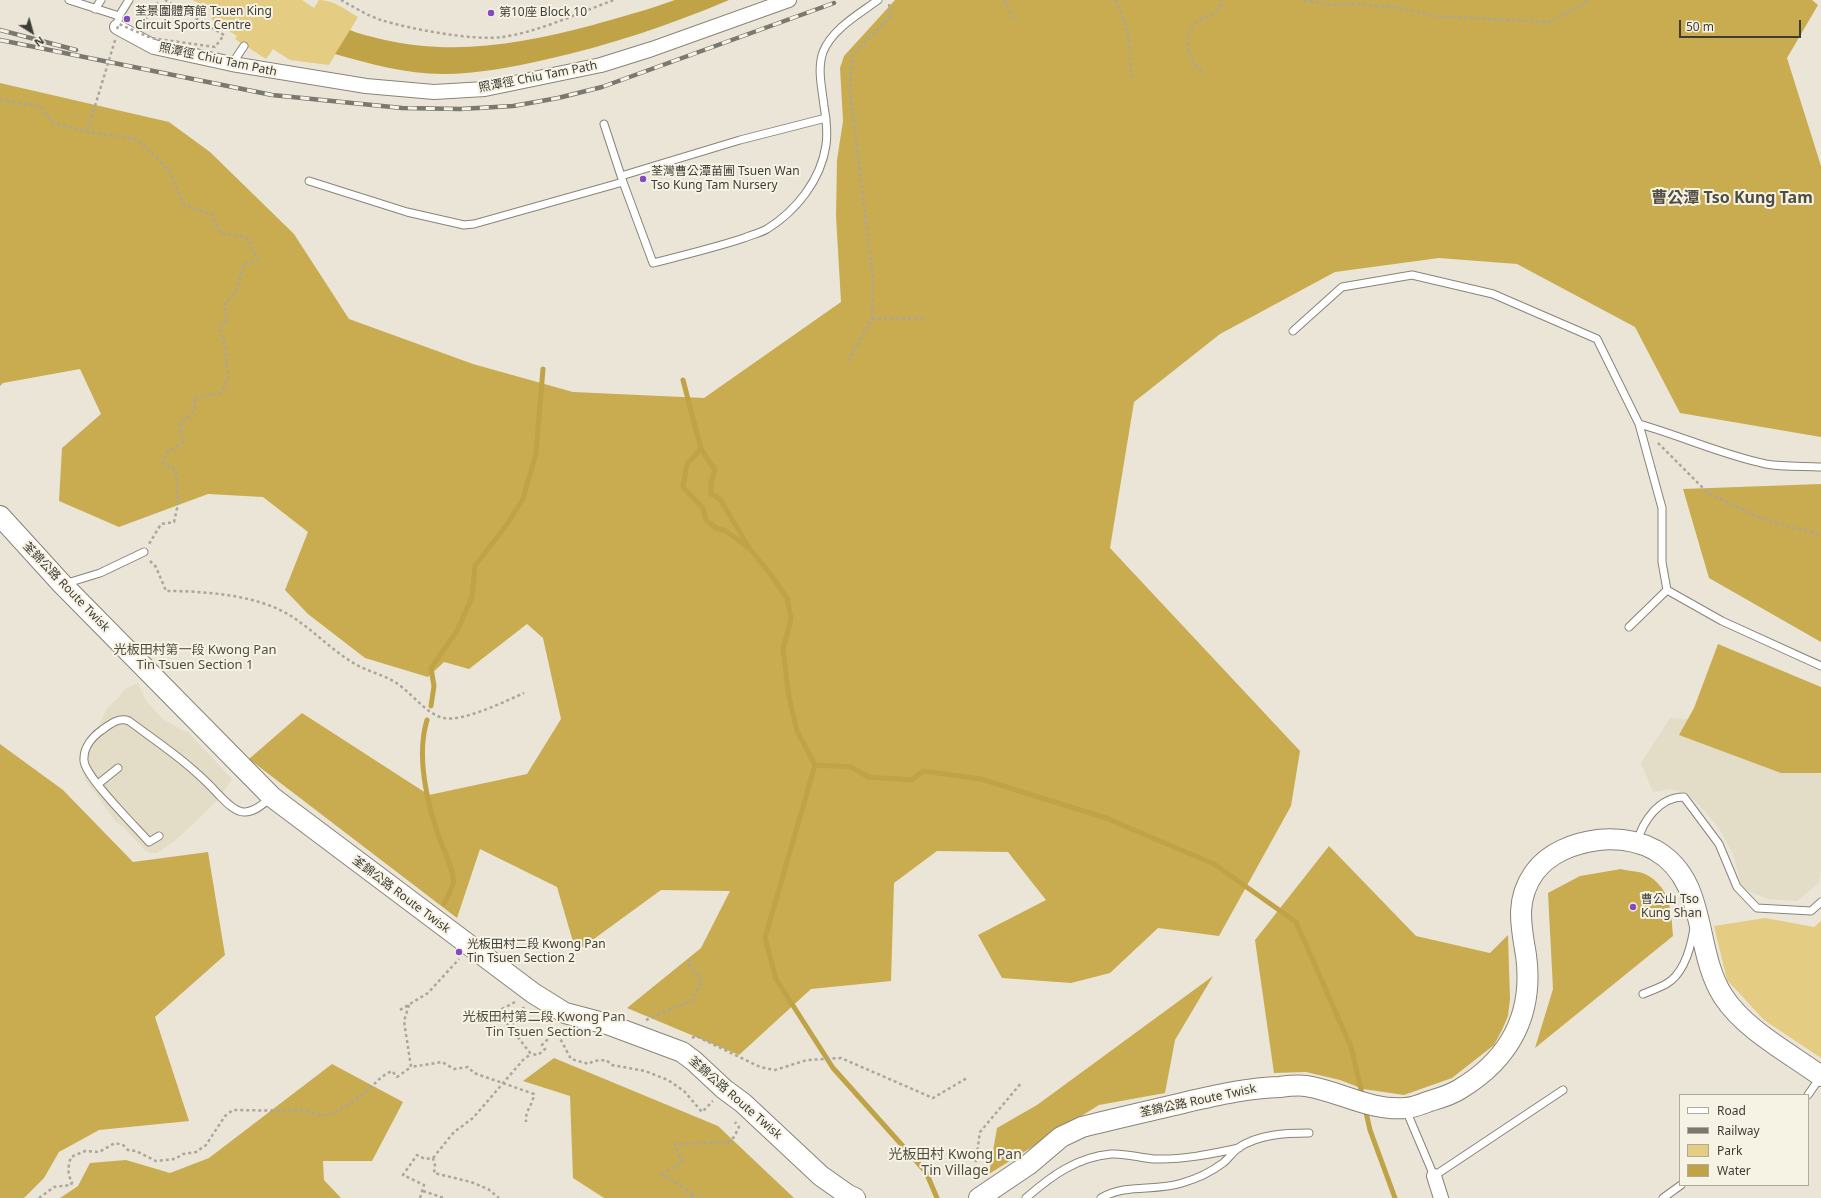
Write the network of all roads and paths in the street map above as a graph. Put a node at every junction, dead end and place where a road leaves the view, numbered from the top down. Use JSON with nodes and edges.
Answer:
{"nodes":[{"id":1,"x":101,"y":0,"type":"edge"},
{"id":2,"x":129,"y":0,"type":"edge"},
{"id":3,"x":160,"y":0,"type":"edge"},
{"id":4,"x":165,"y":0,"type":"edge"},
{"id":5,"x":341,"y":0,"type":"edge"},
{"id":6,"x":614,"y":0,"type":"edge"},
{"id":7,"x":789,"y":0,"type":"edge"},
{"id":8,"x":878,"y":0,"type":"edge"},
{"id":9,"x":888,"y":0,"type":"edge"},
{"id":10,"x":1004,"y":0,"type":"edge"},
{"id":11,"x":1115,"y":0,"type":"edge"},
{"id":12,"x":1222,"y":0,"type":"edge"},
{"id":13,"x":1304,"y":0,"type":"edge"},
{"id":14,"x":1587,"y":0,"type":"edge"},
{"id":15,"x":74,"y":1,"type":"edge"},
{"id":16,"x":95,"y":9,"type":"junction"},
{"id":17,"x":1015,"y":20,"type":"dead end"},
{"id":18,"x":133,"y":26,"type":"dead end"},
{"id":19,"x":140,"y":26,"type":"dead end"},
{"id":20,"x":117,"y":27,"type":"junction"},
{"id":21,"x":244,"y":46,"type":"dead end"},
{"id":22,"x":232,"y":64,"type":"junction"},
{"id":23,"x":1202,"y":72,"type":"dead end"},
{"id":24,"x":1132,"y":77,"type":"dead end"},
{"id":25,"x":0,"y":100,"type":"edge"},
{"id":26,"x":826,"y":118,"type":"junction"},
{"id":27,"x":604,"y":124,"type":"dead end"},
{"id":28,"x":88,"y":131,"type":"junction"},
{"id":29,"x":622,"y":179,"type":"junction"},
{"id":30,"x":309,"y":181,"type":"dead end"},
{"id":31,"x":925,"y":318,"type":"dead end"},
{"id":32,"x":872,"y":319,"type":"junction"},
{"id":33,"x":1293,"y":331,"type":"dead end"},
{"id":34,"x":848,"y":361,"type":"dead end"},
{"id":35,"x":1639,"y":424,"type":"junction"},
{"id":36,"x":1821,"y":467,"type":"edge"},
{"id":37,"x":0,"y":516,"type":"edge"},
{"id":38,"x":1821,"y":535,"type":"edge"},
{"id":39,"x":144,"y":552,"type":"junction"},
{"id":40,"x":62,"y":584,"type":"junction"},
{"id":41,"x":1667,"y":590,"type":"junction"},
{"id":42,"x":1628,"y":627,"type":"dead end"},
{"id":43,"x":1821,"y":666,"type":"edge"},
{"id":44,"x":524,"y":693,"type":"dead end"},
{"id":45,"x":118,"y":768,"type":"dead end"},
{"id":46,"x":98,"y":784,"type":"junction"},
{"id":47,"x":272,"y":797,"type":"junction"},
{"id":48,"x":159,"y":836,"type":"dead end"},
{"id":49,"x":1636,"y":843,"type":"junction"},
{"id":50,"x":1821,"y":902,"type":"edge"},
{"id":51,"x":1696,"y":910,"type":"junction"},
{"id":52,"x":468,"y":945,"type":"junction"},
{"id":53,"x":690,"y":960,"type":"dead end"},
{"id":54,"x":534,"y":994,"type":"junction"},
{"id":55,"x":1643,"y":994,"type":"dead end"},
{"id":56,"x":408,"y":1004,"type":"junction"},
{"id":57,"x":502,"y":1009,"type":"dead end"},
{"id":58,"x":400,"y":1010,"type":"dead end"},
{"id":59,"x":555,"y":1028,"type":"dead end"},
{"id":60,"x":509,"y":1029,"type":"junction"},
{"id":61,"x":623,"y":1030,"type":"junction"},
{"id":62,"x":542,"y":1044,"type":"dead end"},
{"id":63,"x":682,"y":1052,"type":"junction"},
{"id":64,"x":530,"y":1054,"type":"junction"},
{"id":65,"x":411,"y":1067,"type":"junction"},
{"id":66,"x":1821,"y":1076,"type":"edge"},
{"id":67,"x":968,"y":1078,"type":"dead end"},
{"id":68,"x":1022,"y":1082,"type":"dead end"},
{"id":69,"x":502,"y":1084,"type":"junction"},
{"id":70,"x":724,"y":1089,"type":"junction"},
{"id":71,"x":1563,"y":1090,"type":"dead end"},
{"id":72,"x":1809,"y":1094,"type":"edge"},
{"id":73,"x":743,"y":1103,"type":"junction"},
{"id":74,"x":1405,"y":1108,"type":"junction"},
{"id":75,"x":526,"y":1122,"type":"dead end"},
{"id":76,"x":1309,"y":1133,"type":"dead end"},
{"id":77,"x":1239,"y":1148,"type":"junction"},
{"id":78,"x":432,"y":1158,"type":"junction"},
{"id":79,"x":1434,"y":1176,"type":"junction"},
{"id":80,"x":1680,"y":1186,"type":"edge"},
{"id":81,"x":423,"y":1190,"type":"junction"},
{"id":82,"x":976,"y":1191,"type":"edge"},
{"id":83,"x":39,"y":1198,"type":"edge"},
{"id":84,"x":420,"y":1198,"type":"edge"},
{"id":85,"x":444,"y":1198,"type":"edge"},
{"id":86,"x":499,"y":1198,"type":"edge"},
{"id":87,"x":691,"y":1198,"type":"edge"},
{"id":88,"x":855,"y":1198,"type":"edge"},
{"id":89,"x":1026,"y":1198,"type":"edge"},
{"id":90,"x":1101,"y":1198,"type":"edge"},
{"id":91,"x":1441,"y":1198,"type":"edge"},
{"id":92,"x":1664,"y":1198,"type":"edge"}],
"edges":[{"from":1,"to":16,"type":"lane"},
{"from":2,"to":20,"type":"lane"},
{"from":3,"to":19,"type":"path"},
{"from":4,"to":20,"type":"path","bridge":true},
{"from":5,"to":6,"type":"path"},
{"from":7,"to":22,"type":"street","name":"照潭徑 Chiu Tam Path"},
{"from":8,"to":26,"type":"lane"},
{"from":9,"to":32,"type":"path"},
{"from":10,"to":17,"type":"path"},
{"from":11,"to":24,"type":"path"},
{"from":12,"to":23,"type":"path"},
{"from":13,"to":14,"type":"path"},
{"from":15,"to":16,"type":"lane"},
{"from":16,"to":20,"type":"lane"},
{"from":18,"to":20,"type":"path"},
{"from":20,"to":22,"type":"street","name":"照潭徑 Chiu Tam Path"},
{"from":20,"to":28,"type":"path","bridge":true},
{"from":21,"to":22,"type":"lane"},
{"from":25,"to":28,"type":"path"},
{"from":26,"to":29,"type":"lane"},
{"from":26,"to":29,"type":"lane"},
{"from":27,"to":29,"type":"lane"},
{"from":28,"to":39,"type":"path"},
{"from":29,"to":30,"type":"lane"},
{"from":31,"to":32,"type":"path"},
{"from":32,"to":34,"type":"path"},
{"from":33,"to":35,"type":"lane"},
{"from":35,"to":36,"type":"lane"},
{"from":35,"to":38,"type":"path"},
{"from":35,"to":41,"type":"lane"},
{"from":37,"to":40,"type":"main road","name":"荃錦公路 Route Twisk"},
{"from":39,"to":40,"type":"lane"},
{"from":39,"to":44,"type":"path"},
{"from":40,"to":47,"type":"main road","name":"荃錦公路 Route Twisk"},
{"from":41,"to":42,"type":"lane"},
{"from":41,"to":43,"type":"lane"},
{"from":45,"to":46,"type":"lane"},
{"from":46,"to":47,"type":"lane"},
{"from":46,"to":48,"type":"lane"},
{"from":47,"to":52,"type":"main road","name":"荃錦公路 Route Twisk"},
{"from":49,"to":50,"type":"lane"},
{"from":49,"to":51,"type":"main road","name":"荃錦公路 Route Twisk"},
{"from":49,"to":74,"type":"main road","name":"荃錦公路 Route Twisk"},
{"from":51,"to":55,"type":"lane"},
{"from":51,"to":66,"type":"main road","name":"荃錦公路 Route Twisk"},
{"from":52,"to":54,"type":"main road","name":"荃錦公路 Route Twisk"},
{"from":52,"to":56,"type":"path"},
{"from":53,"to":61,"type":"path"},
{"from":54,"to":60,"type":"path"},
{"from":54,"to":61,"type":"main road","name":"荃錦公路 Route Twisk"},
{"from":56,"to":58,"type":"path"},
{"from":56,"to":65,"type":"path"},
{"from":57,"to":60,"type":"path"},
{"from":59,"to":70,"type":"path"},
{"from":60,"to":64,"type":"path"},
{"from":61,"to":63,"type":"main road","name":"荃錦公路 Route Twisk"},
{"from":62,"to":64,"type":"path"},
{"from":63,"to":67,"type":"path"},
{"from":63,"to":70,"type":"main road","name":"荃錦公路 Route Twisk"},
{"from":64,"to":69,"type":"path"},
{"from":65,"to":69,"type":"path"},
{"from":65,"to":83,"type":"path"},
{"from":66,"to":72,"type":"lane"},
{"from":68,"to":82,"type":"path"},
{"from":69,"to":75,"type":"path"},
{"from":69,"to":78,"type":"path"},
{"from":70,"to":73,"type":"main road","name":"荃錦公路 Route Twisk"},
{"from":71,"to":79,"type":"lane"},
{"from":73,"to":87,"type":"path"},
{"from":73,"to":88,"type":"main road","name":"荃錦公路 Route Twisk"},
{"from":74,"to":79,"type":"lane"},
{"from":74,"to":82,"type":"main road","name":"荃錦公路 Route Twisk"},
{"from":76,"to":77,"type":"lane"},
{"from":77,"to":89,"type":"lane"},
{"from":77,"to":90,"type":"lane"},
{"from":78,"to":81,"type":"path"},
{"from":78,"to":86,"type":"path"},
{"from":79,"to":91,"type":"street"},
{"from":80,"to":92,"type":"lane"},
{"from":81,"to":84,"type":"path"},
{"from":81,"to":85,"type":"path"}]}
